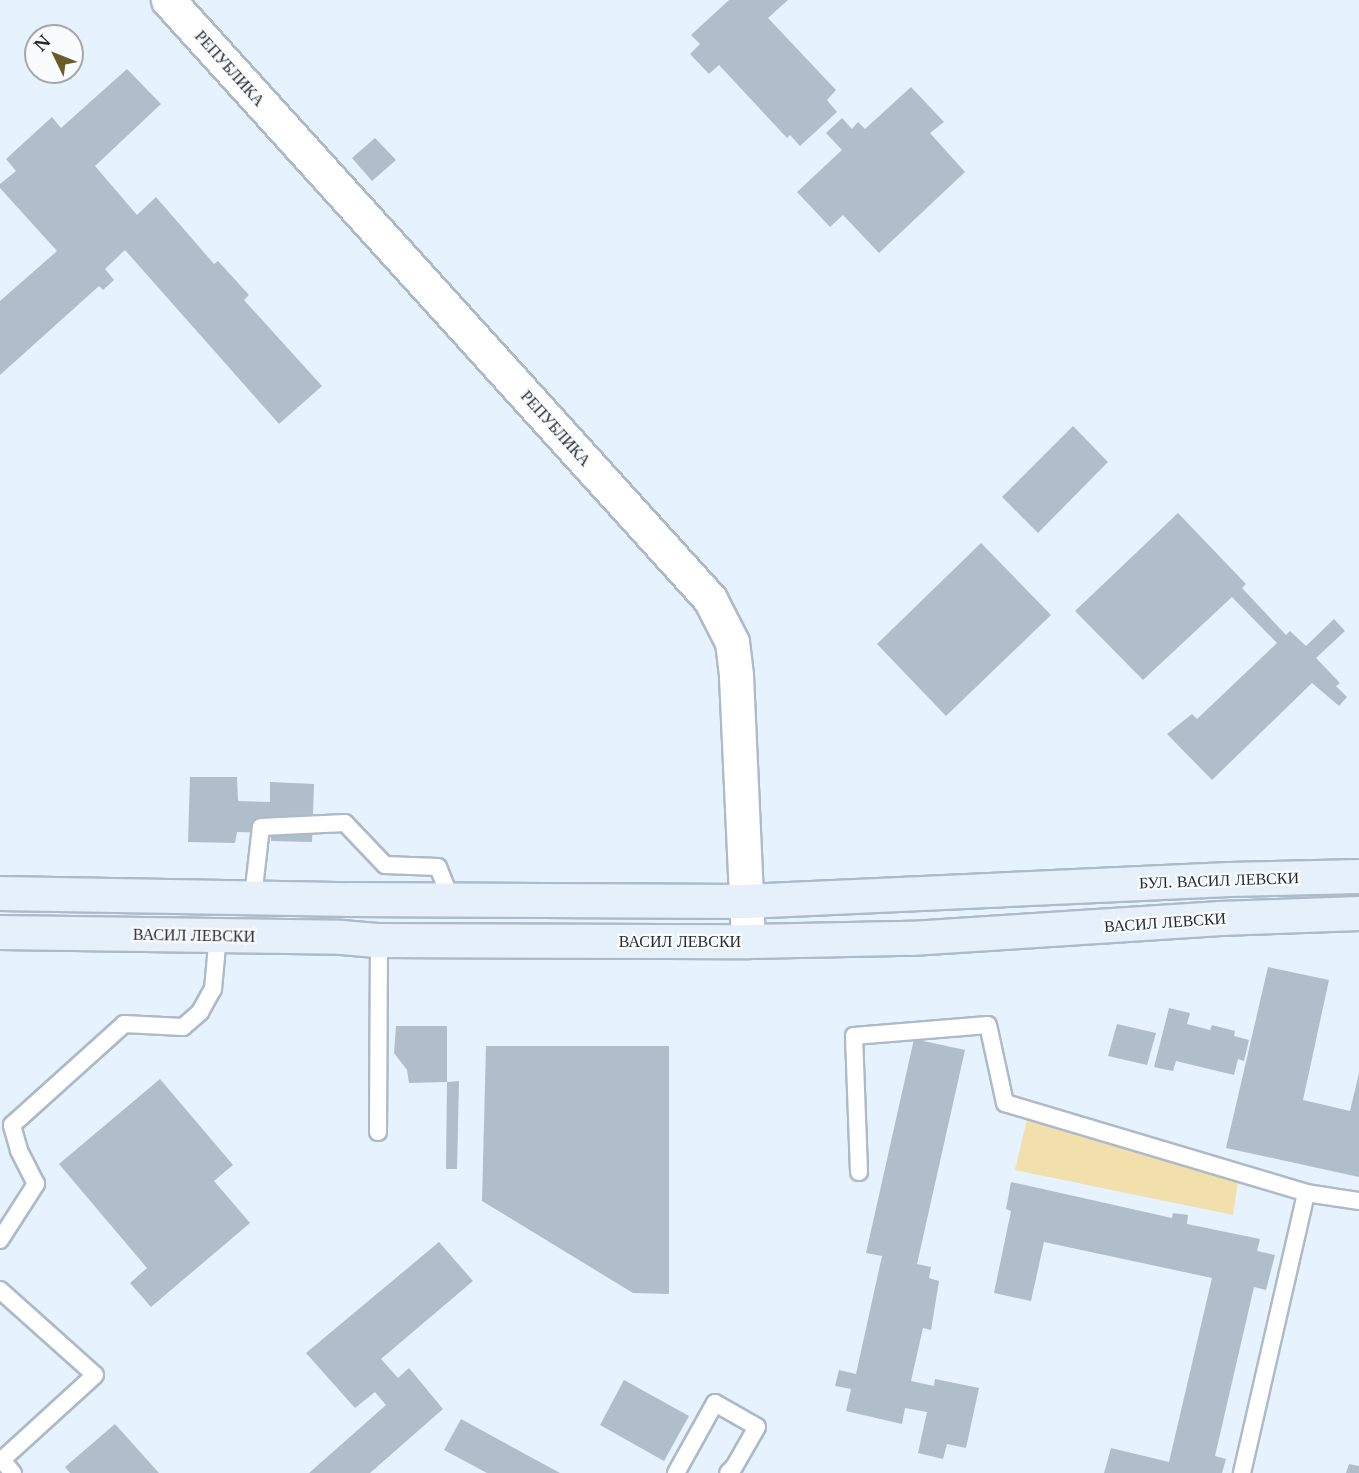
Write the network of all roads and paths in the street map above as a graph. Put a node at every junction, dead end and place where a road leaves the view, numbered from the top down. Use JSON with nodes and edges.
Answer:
{"nodes":[{"id":1,"x":168,"y":0,"type":"edge"},
{"id":2,"x":1359,"y":876,"type":"edge"},
{"id":3,"x":0,"y":893,"type":"edge"},
{"id":4,"x":253,"y":897,"type":"junction"},
{"id":5,"x":451,"y":899,"type":"junction"},
{"id":6,"x":744,"y":901,"type":"junction"},
{"id":7,"x":1359,"y":913,"type":"edge"},
{"id":8,"x":0,"y":932,"type":"edge"},
{"id":9,"x":219,"y":935,"type":"junction"},
{"id":10,"x":379,"y":940,"type":"junction"},
{"id":11,"x":748,"y":941,"type":"junction"},
{"id":12,"x":378,"y":1132,"type":"dead end"},
{"id":13,"x":858,"y":1172,"type":"dead end"},
{"id":14,"x":1306,"y":1193,"type":"junction"},
{"id":15,"x":1359,"y":1201,"type":"edge"},
{"id":16,"x":0,"y":1240,"type":"edge"},
{"id":17,"x":0,"y":1290,"type":"edge"},
{"id":18,"x":13,"y":1473,"type":"edge"},
{"id":19,"x":676,"y":1473,"type":"edge"},
{"id":20,"x":728,"y":1473,"type":"edge"},
{"id":21,"x":1242,"y":1473,"type":"edge"}],
"edges":[{"from":1,"to":6,"type":"street","name":"РЕПУБЛИКА"},
{"from":2,"to":6,"type":"main road","name":"БУЛ. ВАСИЛ ЛЕВСКИ"},
{"from":3,"to":4,"type":"main road"},
{"from":4,"to":5,"type":"main road"},
{"from":4,"to":5,"type":"lane"},
{"from":5,"to":6,"type":"main road"},
{"from":6,"to":11,"type":"street","name":"РЕПУБЛИКА"},
{"from":7,"to":11,"type":"main road","name":"ВАСИЛ ЛЕВСКИ"},
{"from":8,"to":9,"type":"main road","name":"ВАСИЛ ЛЕВСКИ"},
{"from":9,"to":10,"type":"main road","name":"ВАСИЛ ЛЕВСКИ"},
{"from":9,"to":16,"type":"lane"},
{"from":10,"to":11,"type":"main road","name":"ВАСИЛ ЛЕВСКИ"},
{"from":10,"to":12,"type":"lane"},
{"from":13,"to":14,"type":"lane"},
{"from":14,"to":15,"type":"lane"},
{"from":14,"to":21,"type":"lane"},
{"from":17,"to":18,"type":"lane"},
{"from":19,"to":20,"type":"lane"}]}
